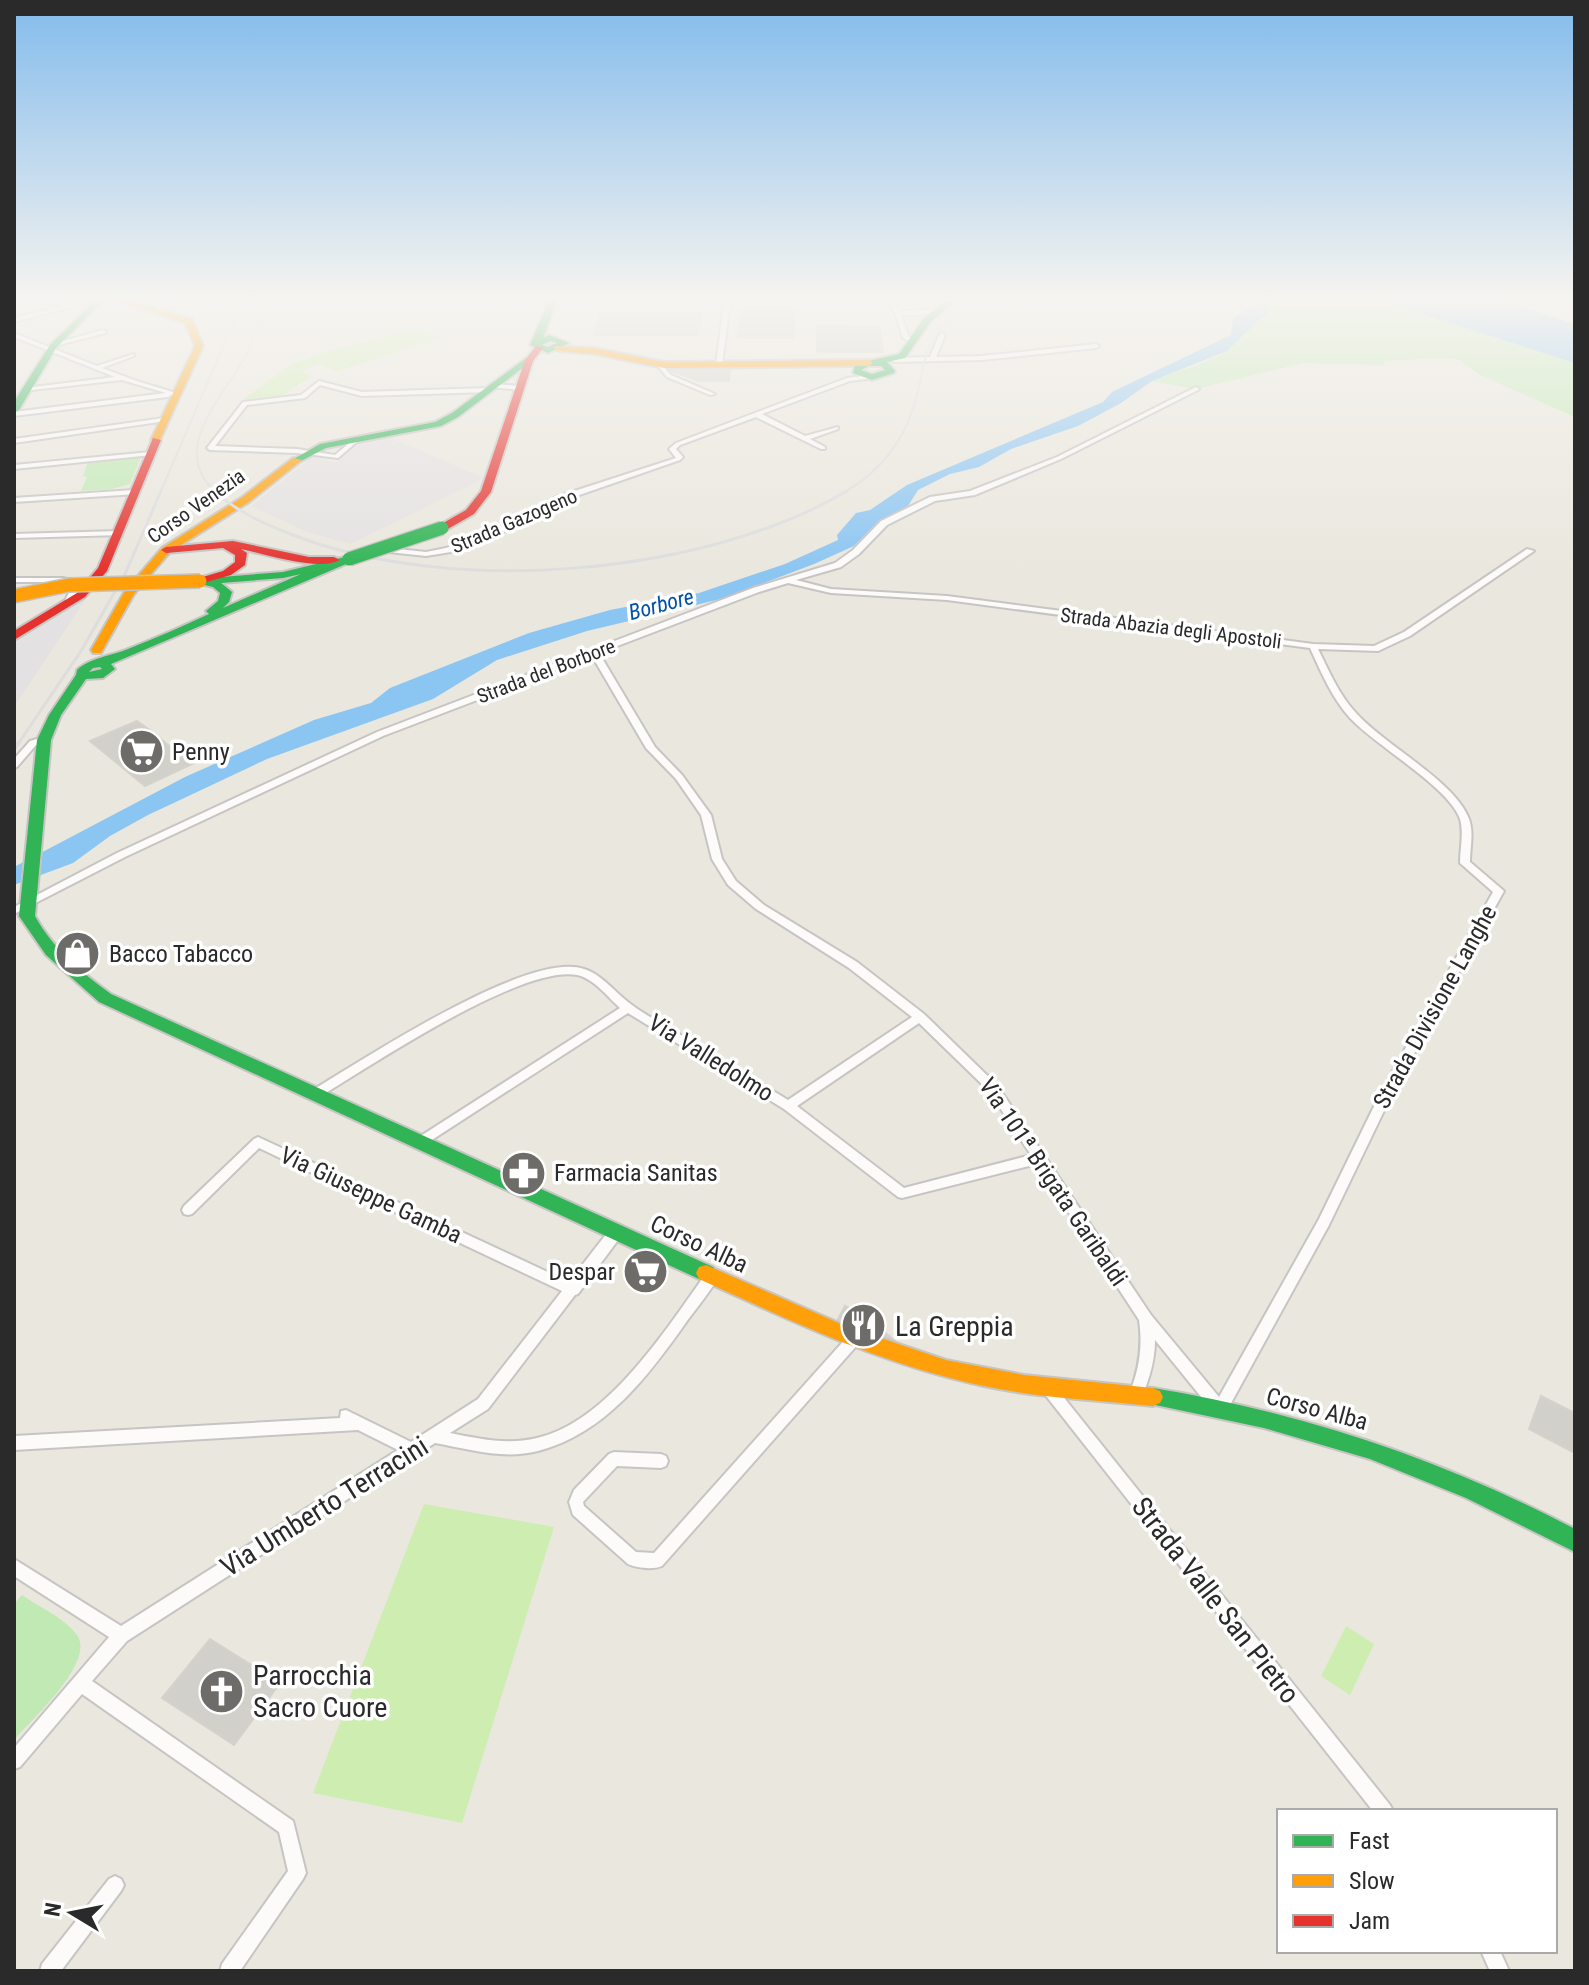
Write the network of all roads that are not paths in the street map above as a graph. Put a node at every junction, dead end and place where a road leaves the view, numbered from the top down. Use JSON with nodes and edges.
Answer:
{"nodes":[{"id":1,"x":520,"y":388,"type":"edge"},
{"id":2,"x":36,"y":389,"type":"edge"},
{"id":3,"x":159,"y":389,"type":"edge"},
{"id":4,"x":179,"y":389,"type":"edge"},
{"id":5,"x":313,"y":389,"type":"edge"},
{"id":6,"x":339,"y":389,"type":"edge"},
{"id":7,"x":477,"y":389,"type":"edge"},
{"id":8,"x":490,"y":389,"type":"edge"},
{"id":9,"x":699,"y":389,"type":"edge"},
{"id":10,"x":821,"y":389,"type":"edge"},
{"id":11,"x":1196,"y":389,"type":"dead end"},
{"id":12,"x":25,"y":390,"type":"joint"},
{"id":13,"x":176,"y":394,"type":"junction"},
{"id":14,"x":712,"y":394,"type":"dead end"},
{"id":15,"x":14,"y":412,"type":"edge"},
{"id":16,"x":758,"y":415,"type":"junction"},
{"id":17,"x":164,"y":420,"type":"junction"},
{"id":18,"x":836,"y":428,"type":"dead end"},
{"id":19,"x":804,"y":439,"type":"junction"},
{"id":20,"x":356,"y":440,"type":"junction"},
{"id":21,"x":14,"y":441,"type":"edge"},
{"id":22,"x":823,"y":448,"type":"dead end"},
{"id":23,"x":308,"y":453,"type":"junction"},
{"id":24,"x":150,"y":454,"type":"junction"},
{"id":25,"x":14,"y":467,"type":"edge"},
{"id":26,"x":134,"y":492,"type":"junction"},
{"id":27,"x":14,"y":500,"type":"edge"},
{"id":28,"x":119,"y":533,"type":"junction"},
{"id":29,"x":14,"y":536,"type":"edge"},
{"id":30,"x":214,"y":545,"type":"junction"},
{"id":31,"x":367,"y":547,"type":"dead end"},
{"id":32,"x":166,"y":550,"type":"junction"},
{"id":33,"x":1530,"y":551,"type":"dead end"},
{"id":34,"x":349,"y":559,"type":"junction"},
{"id":35,"x":14,"y":580,"type":"edge"},
{"id":36,"x":786,"y":580,"type":"junction"},
{"id":37,"x":200,"y":581,"type":"junction"},
{"id":38,"x":14,"y":596,"type":"edge"},
{"id":39,"x":67,"y":605,"type":"junction"},
{"id":40,"x":191,"y":624,"type":"junction"},
{"id":41,"x":14,"y":636,"type":"edge"},
{"id":42,"x":1313,"y":646,"type":"junction"},
{"id":43,"x":595,"y":653,"type":"junction"},
{"id":44,"x":96,"y":666,"type":"junction"},
{"id":45,"x":44,"y":740,"type":"junction"},
{"id":46,"x":14,"y":765,"type":"edge"},
{"id":47,"x":24,"y":904,"type":"edge"},
{"id":48,"x":628,"y":1008,"type":"junction"},
{"id":49,"x":920,"y":1017,"type":"junction"},
{"id":50,"x":315,"y":1094,"type":"junction"},
{"id":51,"x":788,"y":1106,"type":"junction"},
{"id":52,"x":420,"y":1142,"type":"junction"},
{"id":53,"x":1040,"y":1158,"type":"junction"},
{"id":54,"x":188,"y":1210,"type":"dead end"},
{"id":55,"x":616,"y":1232,"type":"junction"},
{"id":56,"x":712,"y":1276,"type":"junction"},
{"id":57,"x":573,"y":1290,"type":"junction"},
{"id":58,"x":1146,"y":1319,"type":"junction"},
{"id":59,"x":854,"y":1339,"type":"junction"},
{"id":60,"x":1048,"y":1388,"type":"junction"},
{"id":61,"x":1136,"y":1395,"type":"junction"},
{"id":62,"x":1220,"y":1409,"type":"junction"},
{"id":63,"x":435,"y":1436,"type":"junction"},
{"id":64,"x":14,"y":1443,"type":"edge"},
{"id":65,"x":412,"y":1450,"type":"junction"},
{"id":66,"x":661,"y":1461,"type":"dead end"},
{"id":67,"x":1575,"y":1541,"type":"edge"},
{"id":68,"x":14,"y":1567,"type":"edge"},
{"id":69,"x":121,"y":1635,"type":"junction"},
{"id":70,"x":81,"y":1683,"type":"junction"},
{"id":71,"x":14,"y":1761,"type":"edge"},
{"id":72,"x":1382,"y":1809,"type":"edge"},
{"id":73,"x":115,"y":1885,"type":"dead end"},
{"id":74,"x":1491,"y":1953,"type":"edge"},
{"id":75,"x":49,"y":1971,"type":"edge"},
{"id":76,"x":229,"y":1971,"type":"edge"},
{"id":77,"x":1500,"y":1971,"type":"edge"}],
"edges":[{"from":1,"to":34,"type":"street","bridge":true},
{"from":2,"to":12,"type":"street"},
{"from":3,"to":13,"type":"street"},
{"from":4,"to":13,"type":"street"},
{"from":5,"to":23,"type":"street"},
{"from":6,"to":7,"type":"street"},
{"from":8,"to":20,"type":"street","name":"Corso Venezia"},
{"from":9,"to":14,"type":"street"},
{"from":10,"to":16,"type":"street"},
{"from":11,"to":36,"type":"street","name":"Strada del Borbore"},
{"from":12,"to":15,"type":"street"},
{"from":13,"to":15,"type":"street"},
{"from":13,"to":17,"type":"street"},
{"from":16,"to":19,"type":"street"},
{"from":16,"to":31,"type":"street","name":"Strada Gazogeno"},
{"from":17,"to":21,"type":"street"},
{"from":17,"to":24,"type":"street"},
{"from":18,"to":19,"type":"street"},
{"from":19,"to":22,"type":"street"},
{"from":20,"to":23,"type":"street","name":"Corso Venezia"},
{"from":20,"to":23,"type":"street","name":"Corso Venezia"},
{"from":23,"to":32,"type":"street","name":"Corso Venezia"},
{"from":24,"to":25,"type":"street"},
{"from":24,"to":26,"type":"street"},
{"from":26,"to":27,"type":"street"},
{"from":26,"to":28,"type":"street"},
{"from":28,"to":29,"type":"street"},
{"from":28,"to":39,"type":"street"},
{"from":30,"to":32,"type":"street"},
{"from":30,"to":34,"type":"street"},
{"from":30,"to":37,"type":"street"},
{"from":32,"to":44,"type":"street","name":"Corso Venezia"},
{"from":33,"to":42,"type":"street","name":"Strada Abazia degli Apostoli"},
{"from":34,"to":37,"type":"street"},
{"from":34,"to":40,"type":"street"},
{"from":35,"to":39,"type":"street"},
{"from":36,"to":42,"type":"street","name":"Strada Abazia degli Apostoli"},
{"from":36,"to":43,"type":"street","name":"Strada del Borbore"},
{"from":37,"to":38,"type":"street","bridge":true},
{"from":37,"to":40,"type":"street"},
{"from":39,"to":41,"type":"street"},
{"from":40,"to":44,"type":"street"},
{"from":42,"to":62,"type":"street","name":"Strada Divisione Langhe"},
{"from":43,"to":47,"type":"street","name":"Strada del Borbore"},
{"from":43,"to":49,"type":"street","name":"Via 101ª Brigata Garibaldi"},
{"from":44,"to":45,"type":"street","name":"Corso Alba"},
{"from":45,"to":46,"type":"street","name":"Corso Alba"},
{"from":45,"to":47,"type":"street","name":"Corso Alba"},
{"from":47,"to":50,"type":"street","name":"Corso Alba"},
{"from":48,"to":50,"type":"street"},
{"from":48,"to":51,"type":"street","name":"Via Valledolmo"},
{"from":48,"to":52,"type":"street","name":"Via Valledolmo"},
{"from":49,"to":51,"type":"street","name":"Via Valledolmo"},
{"from":49,"to":53,"type":"street","name":"Via 101ª Brigata Garibaldi"},
{"from":50,"to":52,"type":"street","name":"Corso Alba"},
{"from":51,"to":53,"type":"street"},
{"from":52,"to":55,"type":"street","name":"Corso Alba"},
{"from":53,"to":58,"type":"street","name":"Via 101ª Brigata Garibaldi"},
{"from":54,"to":57,"type":"street","name":"Via Giuseppe Gamba"},
{"from":55,"to":56,"type":"street","name":"Corso Alba"},
{"from":55,"to":57,"type":"street","name":"Via Umberto Terracini"},
{"from":56,"to":59,"type":"street","name":"Corso Alba"},
{"from":56,"to":63,"type":"street"},
{"from":57,"to":63,"type":"street","name":"Via Umberto Terracini"},
{"from":58,"to":61,"type":"street","name":"Via 101ª Brigata Garibaldi"},
{"from":58,"to":62,"type":"street","name":"Via 101ª Brigata Garibaldi"},
{"from":59,"to":60,"type":"street","name":"Corso Alba"},
{"from":59,"to":66,"type":"street"},
{"from":60,"to":61,"type":"street","name":"Corso Alba"},
{"from":60,"to":72,"type":"street","name":"Strada Valle San Pietro"},
{"from":61,"to":62,"type":"street","name":"Corso Alba"},
{"from":62,"to":67,"type":"street","name":"Corso Alba"},
{"from":63,"to":65,"type":"street","name":"Via Umberto Terracini"},
{"from":64,"to":65,"type":"street"},
{"from":65,"to":69,"type":"street","name":"Via Umberto Terracini"},
{"from":68,"to":69,"type":"street"},
{"from":69,"to":70,"type":"street","name":"Via Umberto Terracini"},
{"from":70,"to":71,"type":"street","name":"Via Umberto Terracini"},
{"from":70,"to":76,"type":"street"},
{"from":73,"to":75,"type":"street"},
{"from":74,"to":77,"type":"street"}]}
